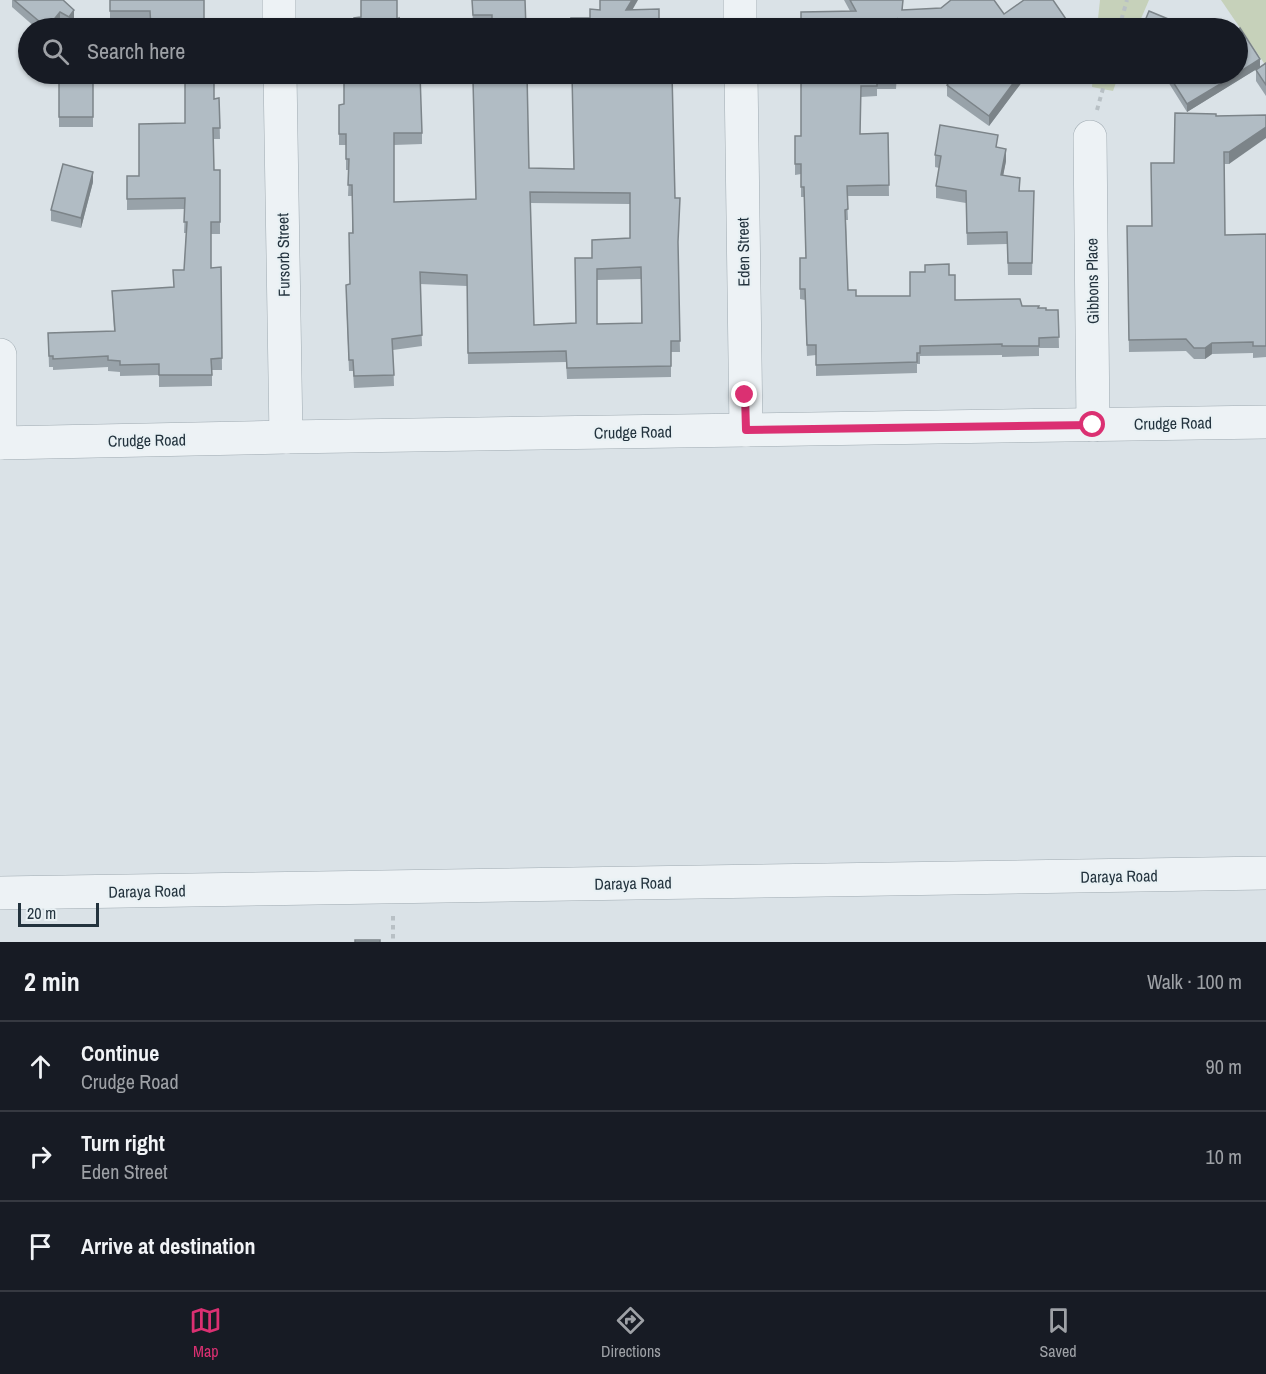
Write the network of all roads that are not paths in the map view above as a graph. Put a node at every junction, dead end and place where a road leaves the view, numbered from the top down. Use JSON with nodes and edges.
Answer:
{"nodes":[{"id":1,"x":279,"y":0,"type":"edge"},
{"id":2,"x":740,"y":0,"type":"edge"},
{"id":3,"x":279,"y":18,"type":"edge"},
{"id":4,"x":740,"y":18,"type":"edge"},
{"id":5,"x":280,"y":84,"type":"edge"},
{"id":6,"x":741,"y":84,"type":"edge"},
{"id":7,"x":1090,"y":137,"type":"road end"},
{"id":8,"x":0,"y":355,"type":"edge"},
{"id":9,"x":1266,"y":422,"type":"edge"},
{"id":10,"x":1093,"y":425,"type":"junction"},
{"id":11,"x":746,"y":430,"type":"junction"},
{"id":12,"x":286,"y":437,"type":"junction"},
{"id":13,"x":0,"y":443,"type":"edge"},
{"id":14,"x":1266,"y":873,"type":"edge"},
{"id":15,"x":0,"y":893,"type":"edge"}],
"edges":[{"from":1,"to":3,"type":"street"},
{"from":2,"to":4,"type":"street"},
{"from":5,"to":12,"type":"street","name":"Fursorb Street"},
{"from":6,"to":11,"type":"street","name":"Eden Street"},
{"from":7,"to":10,"type":"street","name":"Gibbons Place"},
{"from":8,"to":13,"type":"street"},
{"from":9,"to":10,"type":"street","name":"Crudge Road"},
{"from":10,"to":11,"type":"street","name":"Crudge Road"},
{"from":11,"to":12,"type":"street","name":"Crudge Road"},
{"from":12,"to":13,"type":"street","name":"Crudge Road"},
{"from":14,"to":15,"type":"street","name":"Daraya Road"}]}
